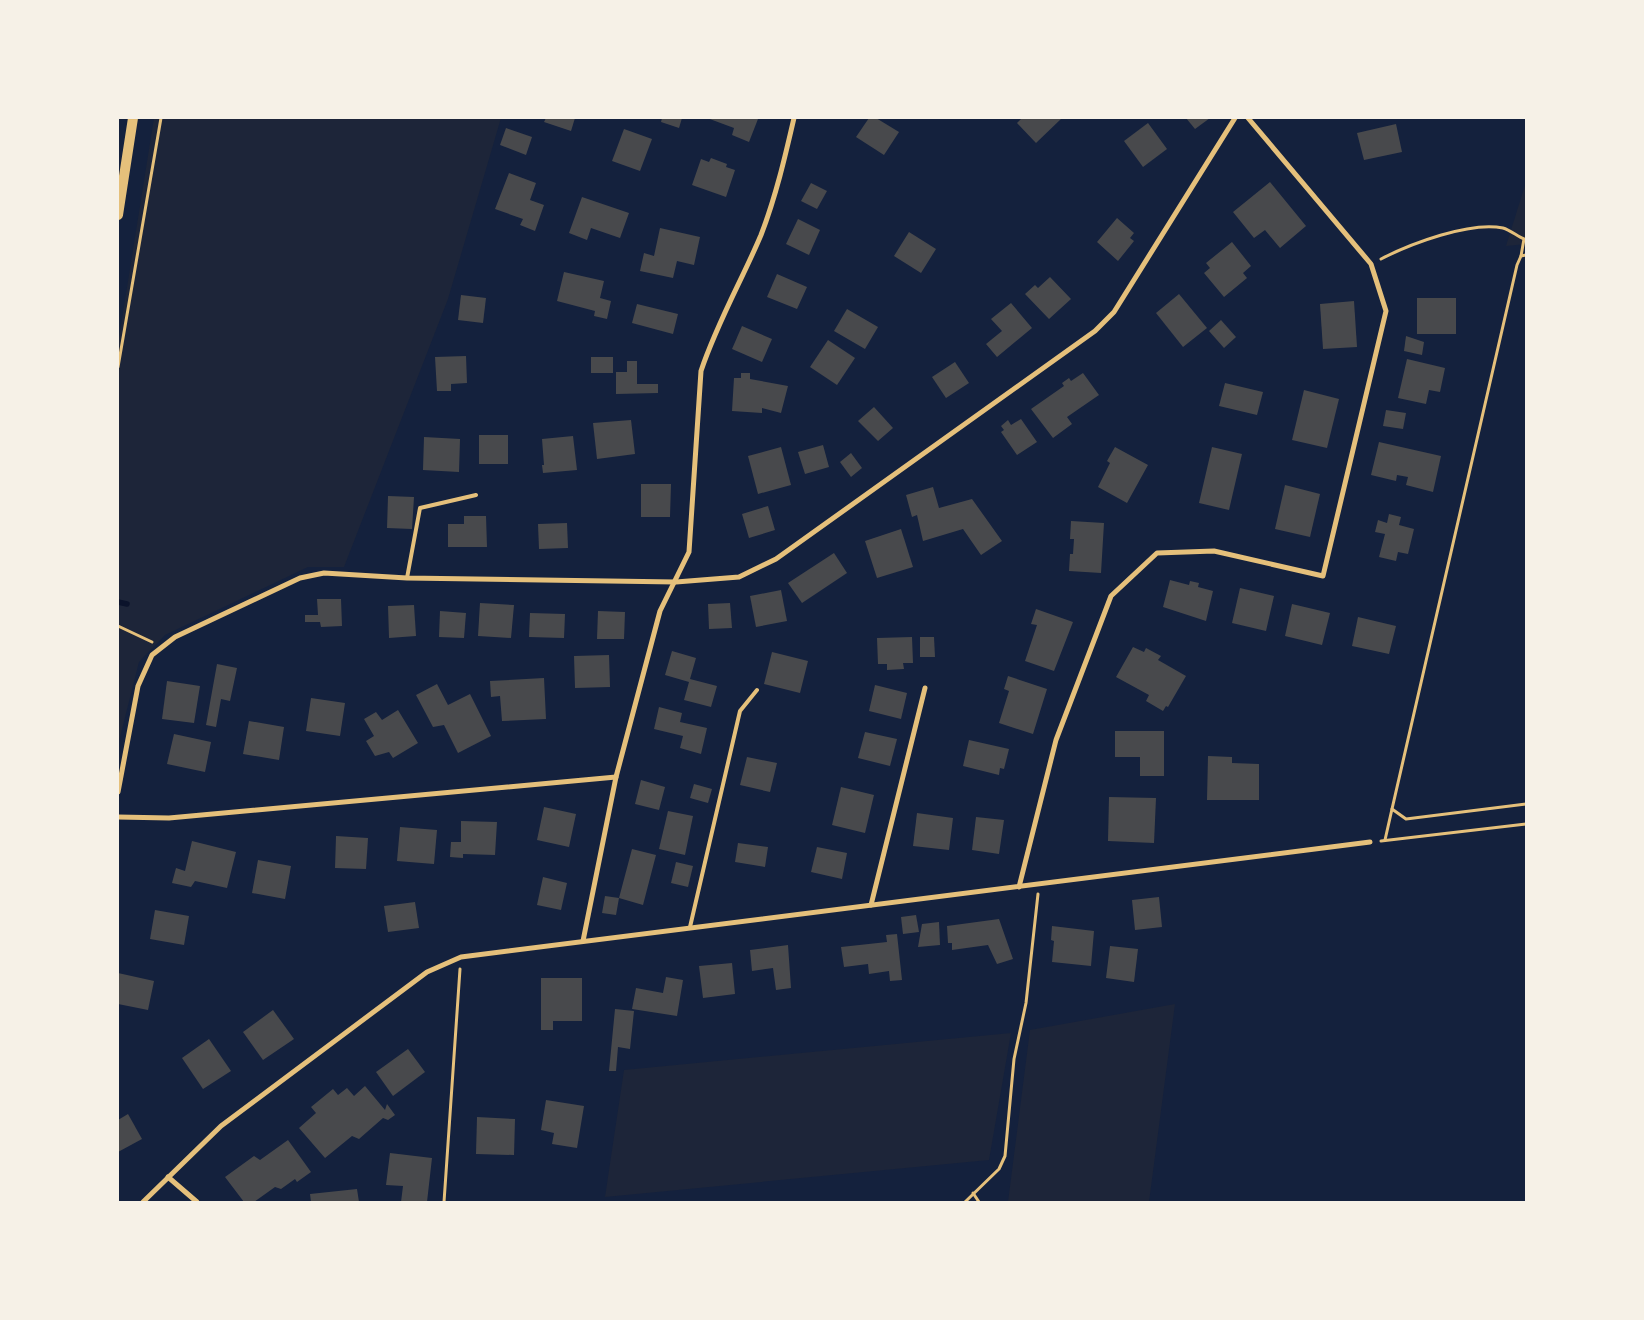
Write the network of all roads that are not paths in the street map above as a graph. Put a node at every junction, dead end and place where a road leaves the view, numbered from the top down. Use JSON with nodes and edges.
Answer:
{"nodes":[{"id":1,"x":134,"y":118,"type":"edge"},
{"id":2,"x":794,"y":118,"type":"edge"},
{"id":3,"x":1235,"y":118,"type":"edge"},
{"id":4,"x":1248,"y":118,"type":"edge"},
{"id":5,"x":118,"y":215,"type":"edge"},
{"id":6,"x":476,"y":495,"type":"dead end"},
{"id":7,"x":407,"y":578,"type":"junction"},
{"id":8,"x":676,"y":582,"type":"junction"},
{"id":9,"x":925,"y":688,"type":"dead end"},
{"id":10,"x":757,"y":690,"type":"dead end"},
{"id":11,"x":616,"y":777,"type":"junction"},
{"id":12,"x":118,"y":792,"type":"edge"},
{"id":13,"x":118,"y":817,"type":"edge"},
{"id":14,"x":1370,"y":842,"type":"road end"},
{"id":15,"x":1019,"y":887,"type":"junction"},
{"id":16,"x":871,"y":905,"type":"junction"},
{"id":17,"x":690,"y":927,"type":"junction"},
{"id":18,"x":583,"y":941,"type":"junction"},
{"id":19,"x":168,"y":1177,"type":"junction"},
{"id":20,"x":143,"y":1202,"type":"edge"},
{"id":21,"x":197,"y":1202,"type":"edge"}],
"edges":[{"from":1,"to":5,"type":"main road"},
{"from":2,"to":8,"type":"street"},
{"from":3,"to":8,"type":"street"},
{"from":4,"to":15,"type":"street"},
{"from":6,"to":7,"type":"lane"},
{"from":7,"to":8,"type":"street"},
{"from":7,"to":12,"type":"street"},
{"from":8,"to":11,"type":"street"},
{"from":9,"to":16,"type":"street"},
{"from":10,"to":17,"type":"lane"},
{"from":11,"to":13,"type":"street"},
{"from":11,"to":18,"type":"street"},
{"from":14,"to":15,"type":"street"},
{"from":15,"to":16,"type":"street"},
{"from":16,"to":17,"type":"street"},
{"from":17,"to":18,"type":"street"},
{"from":18,"to":19,"type":"street"},
{"from":19,"to":20,"type":"street"},
{"from":19,"to":21,"type":"street"}]}
